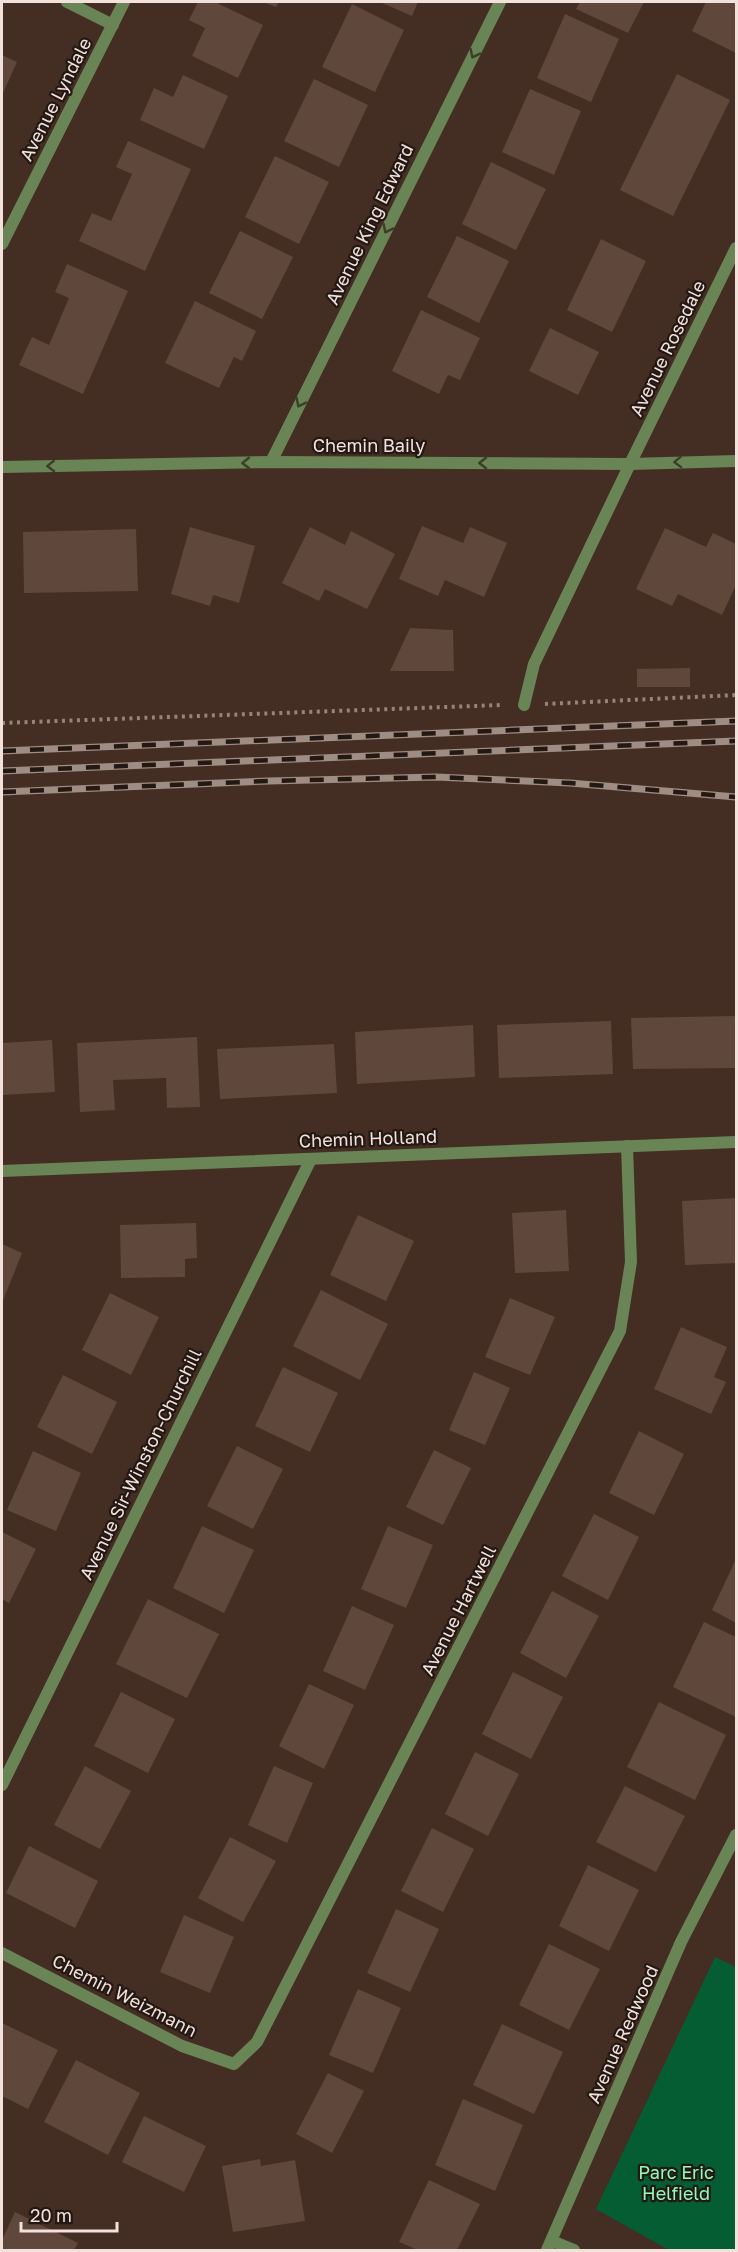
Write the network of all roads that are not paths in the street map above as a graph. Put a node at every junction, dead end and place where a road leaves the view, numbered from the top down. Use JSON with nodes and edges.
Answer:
{"nodes":[{"id":1,"x":67,"y":2,"type":"edge"},
{"id":2,"x":124,"y":2,"type":"edge"},
{"id":3,"x":500,"y":2,"type":"edge"},
{"id":4,"x":113,"y":25,"type":"junction"},
{"id":5,"x":2,"y":244,"type":"edge"},
{"id":6,"x":736,"y":248,"type":"edge"},
{"id":7,"x":736,"y":460,"type":"edge"},
{"id":8,"x":271,"y":462,"type":"junction"},
{"id":9,"x":630,"y":464,"type":"junction"},
{"id":10,"x":2,"y":467,"type":"edge"},
{"id":11,"x":524,"y":705,"type":"road end"},
{"id":12,"x":736,"y":1142,"type":"edge"},
{"id":13,"x":627,"y":1146,"type":"junction"},
{"id":14,"x":311,"y":1159,"type":"junction"},
{"id":15,"x":2,"y":1171,"type":"edge"},
{"id":16,"x":2,"y":1785,"type":"edge"},
{"id":17,"x":736,"y":1835,"type":"edge"},
{"id":18,"x":2,"y":1953,"type":"edge"},
{"id":19,"x":234,"y":2064,"type":"joint"},
{"id":20,"x":549,"y":2246,"type":"edge"},
{"id":21,"x":574,"y":2250,"type":"edge"}],
"edges":[{"from":1,"to":4,"type":"street"},
{"from":2,"to":4,"type":"street","name":"Avenue Lyndale"},
{"from":3,"to":8,"type":"street","name":"Avenue King Edward","one_way":true},
{"from":4,"to":5,"type":"street","name":"Avenue Lyndale"},
{"from":6,"to":9,"type":"street","name":"Avenue Rosedale"},
{"from":7,"to":9,"type":"street","name":"Chemin Baily","one_way":true},
{"from":9,"to":8,"type":"street","name":"Chemin Baily","one_way":true},
{"from":8,"to":10,"type":"street","name":"Chemin Baily","one_way":true},
{"from":9,"to":11,"type":"street","name":"Avenue Rosedale"},
{"from":12,"to":13,"type":"street","name":"Chemin Holland"},
{"from":13,"to":14,"type":"street","name":"Chemin Holland"},
{"from":13,"to":19,"type":"street","name":"Avenue Hartwell"},
{"from":14,"to":15,"type":"street","name":"Chemin Holland"},
{"from":14,"to":16,"type":"street","name":"Avenue Sir-Winston-Churchill"},
{"from":17,"to":20,"type":"street","name":"Avenue Redwood"},
{"from":18,"to":19,"type":"street","name":"Chemin Weizmann"},
{"from":20,"to":21,"type":"street"}]}
